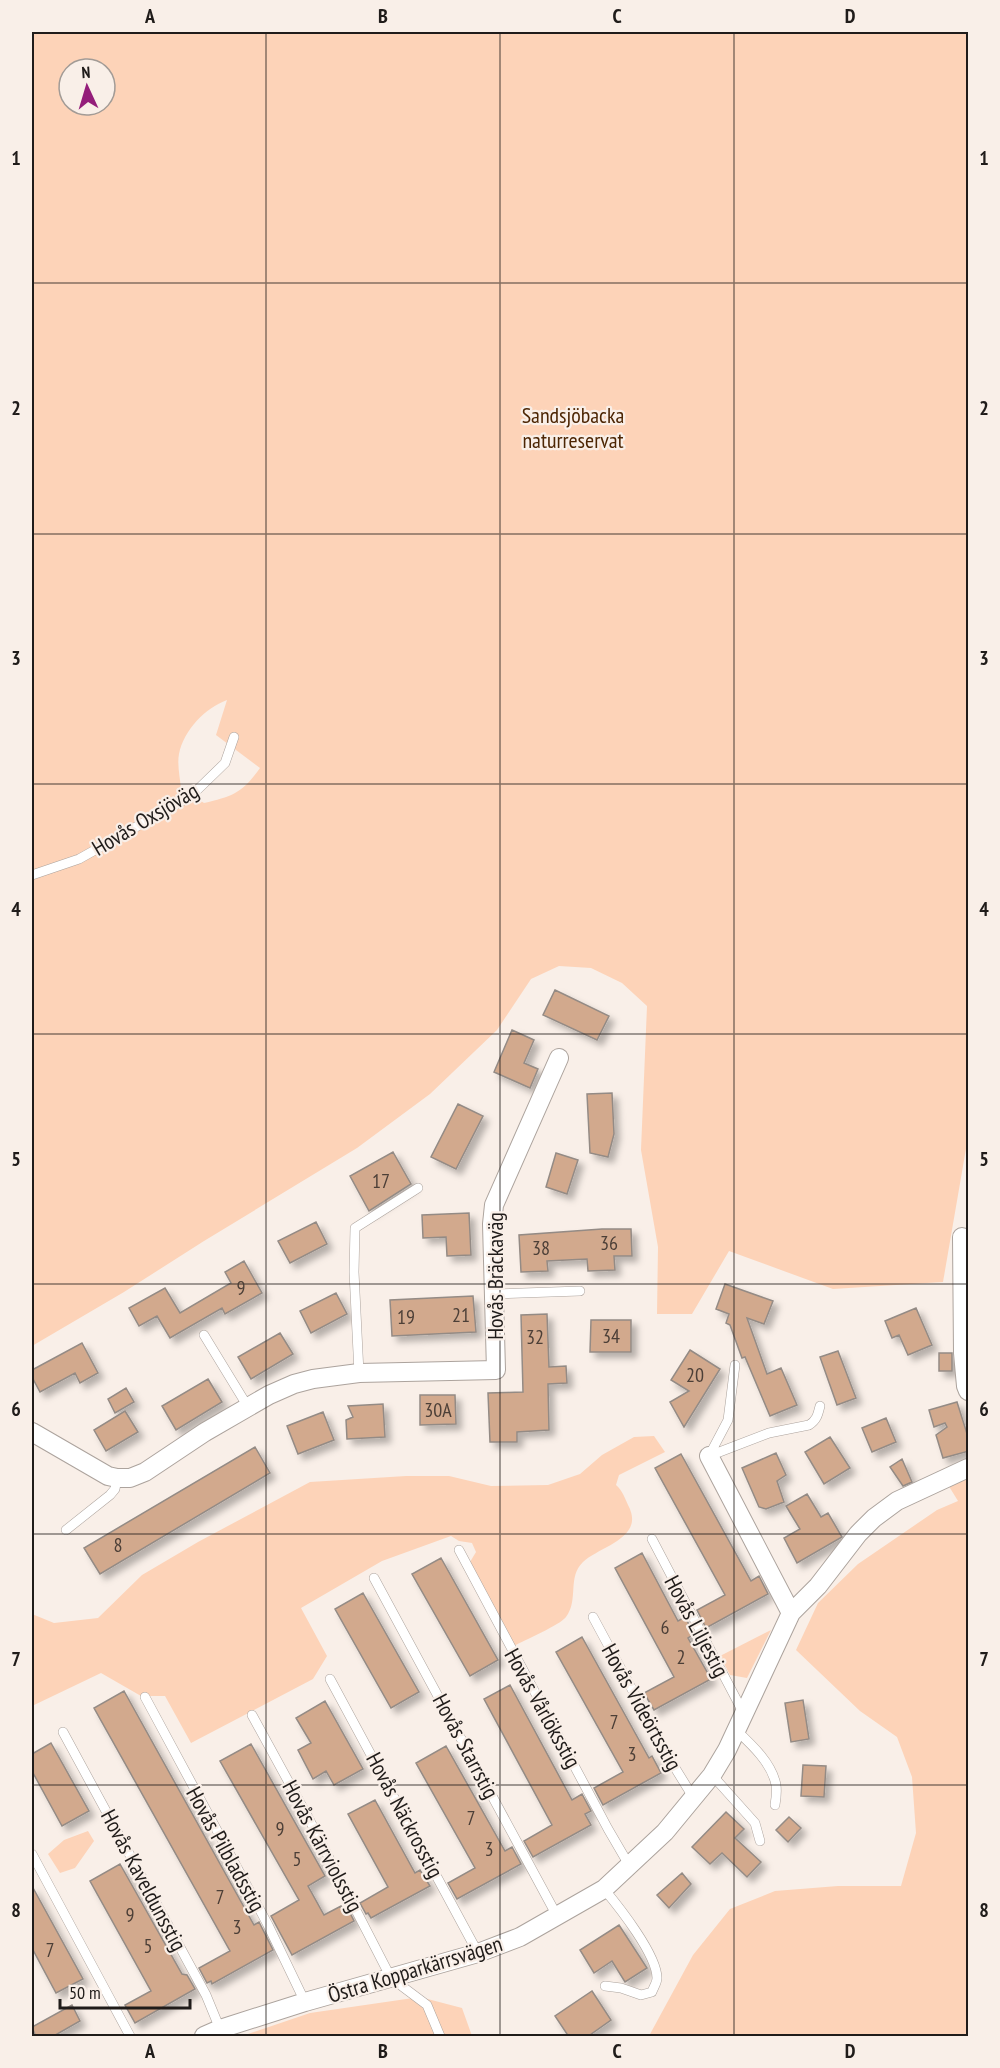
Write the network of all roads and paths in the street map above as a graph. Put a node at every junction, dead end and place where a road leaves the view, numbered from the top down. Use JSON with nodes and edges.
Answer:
{"nodes":[{"id":1,"x":234,"y":737,"type":"dead end"},
{"id":2,"x":32,"y":874,"type":"edge"},
{"id":3,"x":559,"y":1058,"type":"dead end"},
{"id":4,"x":418,"y":1188,"type":"dead end"},
{"id":5,"x":962,"y":1237,"type":"dead end"},
{"id":6,"x":580,"y":1291,"type":"dead end"},
{"id":7,"x":494,"y":1294,"type":"junction"},
{"id":8,"x":204,"y":1335,"type":"dead end"},
{"id":9,"x":735,"y":1365,"type":"dead end"},
{"id":10,"x":358,"y":1373,"type":"junction"},
{"id":11,"x":969,"y":1391,"type":"edge"},
{"id":12,"x":820,"y":1406,"type":"dead end"},
{"id":13,"x":248,"y":1407,"type":"junction"},
{"id":14,"x":32,"y":1432,"type":"edge"},
{"id":15,"x":709,"y":1456,"type":"junction"},
{"id":16,"x":969,"y":1468,"type":"edge"},
{"id":17,"x":117,"y":1478,"type":"junction"},
{"id":18,"x":66,"y":1530,"type":"dead end"},
{"id":19,"x":652,"y":1539,"type":"dead end"},
{"id":20,"x":459,"y":1550,"type":"dead end"},
{"id":21,"x":374,"y":1578,"type":"dead end"},
{"id":22,"x":791,"y":1613,"type":"junction"},
{"id":23,"x":593,"y":1617,"type":"dead end"},
{"id":24,"x":330,"y":1679,"type":"dead end"},
{"id":25,"x":145,"y":1697,"type":"dead end"},
{"id":26,"x":743,"y":1712,"type":"junction"},
{"id":27,"x":252,"y":1715,"type":"dead end"},
{"id":28,"x":736,"y":1730,"type":"junction"},
{"id":29,"x":63,"y":1732,"type":"dead end"},
{"id":30,"x":712,"y":1775,"type":"junction"},
{"id":31,"x":693,"y":1797,"type":"junction"},
{"id":32,"x":775,"y":1805,"type":"dead end"},
{"id":33,"x":760,"y":1841,"type":"dead end"},
{"id":34,"x":32,"y":1854,"type":"edge"},
{"id":35,"x":629,"y":1865,"type":"junction"},
{"id":36,"x":604,"y":1888,"type":"junction"},
{"id":37,"x":556,"y":1914,"type":"junction"},
{"id":38,"x":478,"y":1953,"type":"junction"},
{"id":39,"x":391,"y":1978,"type":"junction"},
{"id":40,"x":605,"y":1986,"type":"dead end"},
{"id":41,"x":305,"y":2002,"type":"junction"},
{"id":42,"x":212,"y":2033,"type":"edge"},
{"id":43,"x":130,"y":2037,"type":"edge"},
{"id":44,"x":440,"y":2037,"type":"edge"}],
"edges":[{"from":1,"to":2,"type":"lane","name":"Hovås Oxsjöväg"},
{"from":3,"to":7,"type":"street","name":"Hovås Bräckaväg"},
{"from":4,"to":10,"type":"lane"},
{"from":5,"to":11,"type":"street"},
{"from":6,"to":7,"type":"lane"},
{"from":7,"to":10,"type":"street","name":"Hovås Bräckaväg"},
{"from":8,"to":13,"type":"lane"},
{"from":9,"to":15,"type":"lane"},
{"from":10,"to":13,"type":"street","name":"Hovås Bräckaväg"},
{"from":12,"to":15,"type":"lane"},
{"from":13,"to":17,"type":"street","name":"Hovås Bräckaväg"},
{"from":14,"to":17,"type":"street"},
{"from":15,"to":22,"type":"street"},
{"from":16,"to":22,"type":"street","name":"Östra Kopparkärrsvägen"},
{"from":17,"to":18,"type":"lane"},
{"from":19,"to":26,"type":"lane","name":"Hovås Liljestig"},
{"from":20,"to":35,"type":"lane","name":"Hovås Vårlöksstig"},
{"from":21,"to":37,"type":"lane","name":"Hovås Starrstig"},
{"from":22,"to":26,"type":"street","name":"Östra Kopparkärrsvägen"},
{"from":23,"to":31,"type":"lane","name":"Hovås Videörtsstig"},
{"from":24,"to":38,"type":"lane","name":"Hovås Näckrosstig"},
{"from":25,"to":41,"type":"lane","name":"Hovås Pilbladsstig"},
{"from":26,"to":28,"type":"street","name":"Östra Kopparkärrsvägen"},
{"from":27,"to":39,"type":"lane","name":"Hovås Kärrviolsstig"},
{"from":28,"to":30,"type":"street","name":"Östra Kopparkärrsvägen"},
{"from":28,"to":32,"type":"lane"},
{"from":29,"to":42,"type":"lane","name":"Hovås Kaveldunsstig"},
{"from":30,"to":31,"type":"street","name":"Östra Kopparkärrsvägen"},
{"from":30,"to":33,"type":"lane"},
{"from":31,"to":35,"type":"street","name":"Östra Kopparkärrsvägen"},
{"from":34,"to":43,"type":"lane"},
{"from":35,"to":36,"type":"street","name":"Östra Kopparkärrsvägen"},
{"from":36,"to":37,"type":"street","name":"Östra Kopparkärrsvägen"},
{"from":36,"to":40,"type":"lane"},
{"from":37,"to":38,"type":"street","name":"Östra Kopparkärrsvägen"},
{"from":38,"to":39,"type":"street","name":"Östra Kopparkärrsvägen"},
{"from":39,"to":41,"type":"street","name":"Östra Kopparkärrsvägen"},
{"from":39,"to":44,"type":"lane"},
{"from":41,"to":42,"type":"street","name":"Östra Kopparkärrsvägen"}]}
